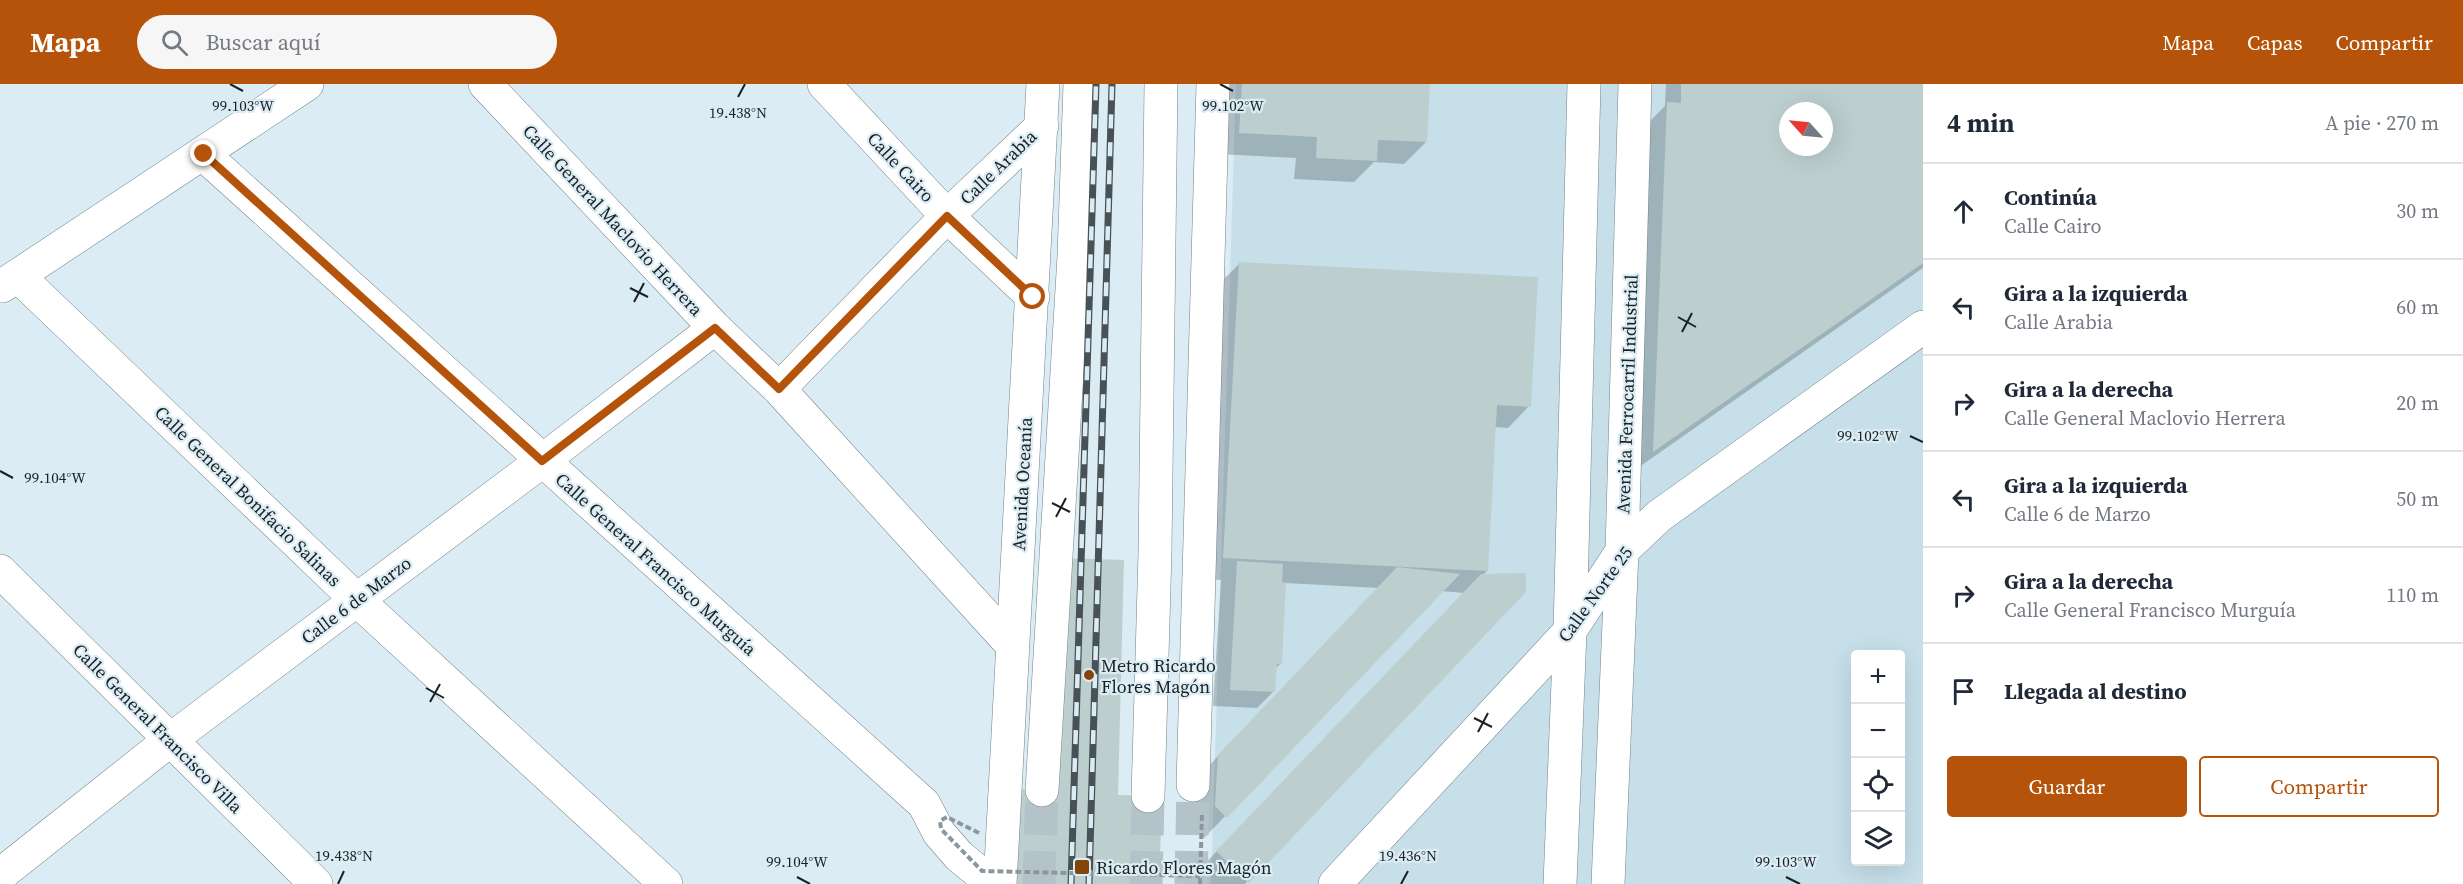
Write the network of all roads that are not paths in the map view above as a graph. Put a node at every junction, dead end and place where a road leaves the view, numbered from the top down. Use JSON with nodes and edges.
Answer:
{"nodes":[{"id":1,"x":307,"y":84,"type":"edge"},
{"id":2,"x":485,"y":84,"type":"edge"},
{"id":3,"x":824,"y":84,"type":"edge"},
{"id":4,"x":1043,"y":84,"type":"edge"},
{"id":5,"x":1080,"y":84,"type":"edge"},
{"id":6,"x":1161,"y":84,"type":"edge"},
{"id":7,"x":1213,"y":84,"type":"edge"},
{"id":8,"x":1584,"y":84,"type":"edge"},
{"id":9,"x":1635,"y":84,"type":"edge"},
{"id":10,"x":1042,"y":126,"type":"junction"},
{"id":11,"x":204,"y":154,"type":"junction"},
{"id":12,"x":947,"y":216,"type":"junction"},
{"id":13,"x":9,"y":281,"type":"edge"},
{"id":14,"x":1033,"y":297,"type":"junction"},
{"id":15,"x":1923,"y":327,"type":"edge"},
{"id":16,"x":715,"y":328,"type":"junction"},
{"id":17,"x":779,"y":389,"type":"junction"},
{"id":18,"x":542,"y":461,"type":"junction"},
{"id":19,"x":1622,"y":551,"type":"junction"},
{"id":20,"x":0,"y":571,"type":"edge"},
{"id":21,"x":356,"y":599,"type":"junction"},
{"id":22,"x":1570,"y":631,"type":"junction"},
{"id":23,"x":1012,"y":645,"type":"junction"},
{"id":24,"x":170,"y":740,"type":"junction"},
{"id":25,"x":1042,"y":790,"type":"tunnel mouth"},
{"id":26,"x":1148,"y":796,"type":"tunnel mouth"},
{"id":27,"x":1197,"y":797,"type":"tunnel mouth"},
{"id":28,"x":0,"y":875,"type":"edge"},
{"id":29,"x":316,"y":884,"type":"edge"},
{"id":30,"x":666,"y":884,"type":"edge"},
{"id":31,"x":993,"y":884,"type":"edge"},
{"id":32,"x":1000,"y":884,"type":"edge"},
{"id":33,"x":1335,"y":884,"type":"edge"},
{"id":34,"x":1560,"y":884,"type":"edge"},
{"id":35,"x":1608,"y":884,"type":"edge"}],
"edges":[{"from":1,"to":11,"type":"main road"},
{"from":2,"to":16,"type":"main road","name":"Calle General Maclovio Herrera"},
{"from":3,"to":12,"type":"main road","name":"Calle Cairo"},
{"from":4,"to":10,"type":"main road","name":"Avenida Oceanía"},
{"from":5,"to":25,"type":"main road"},
{"from":6,"to":26,"type":"main road"},
{"from":7,"to":27,"type":"main road"},
{"from":8,"to":22,"type":"main road"},
{"from":9,"to":19,"type":"main road","name":"Avenida Ferrocarril Industrial"},
{"from":10,"to":12,"type":"main road","name":"Calle Arabia"},
{"from":10,"to":14,"type":"main road","name":"Avenida Oceanía"},
{"from":11,"to":13,"type":"main road"},
{"from":11,"to":18,"type":"main road","name":"Calle General Francisco Murguía"},
{"from":12,"to":14,"type":"main road","name":"Calle Cairo"},
{"from":12,"to":17,"type":"main road","name":"Calle Arabia"},
{"from":13,"to":21,"type":"main road","name":"Calle General Bonifacio Salinas"},
{"from":14,"to":23,"type":"main road","name":"Avenida Oceanía"},
{"from":15,"to":19,"type":"main road","name":"Calle Norte 25"},
{"from":16,"to":17,"type":"main road","name":"Calle General Maclovio Herrera"},
{"from":16,"to":18,"type":"main road","name":"Calle 6 de Marzo"},
{"from":17,"to":23,"type":"main road","name":"Calle General Maclovio Herrera"},
{"from":18,"to":21,"type":"main road","name":"Calle 6 de Marzo"},
{"from":18,"to":31,"type":"main road","name":"Calle General Francisco Murguía"},
{"from":19,"to":22,"type":"main road","name":"Calle Norte 25"},
{"from":19,"to":35,"type":"main road","name":"Avenida Ferrocarril Industrial"},
{"from":20,"to":24,"type":"main road","name":"Calle General Francisco Villa"},
{"from":21,"to":24,"type":"main road","name":"Calle 6 de Marzo"},
{"from":21,"to":30,"type":"main road","name":"Calle General Bonifacio Salinas"},
{"from":22,"to":33,"type":"main road","name":"Calle Norte 25"},
{"from":22,"to":34,"type":"main road"},
{"from":23,"to":32,"type":"main road","name":"Avenida Oceanía"},
{"from":24,"to":28,"type":"main road","name":"Calle 6 de Marzo"},
{"from":24,"to":29,"type":"main road","name":"Calle General Francisco Villa"}]}
